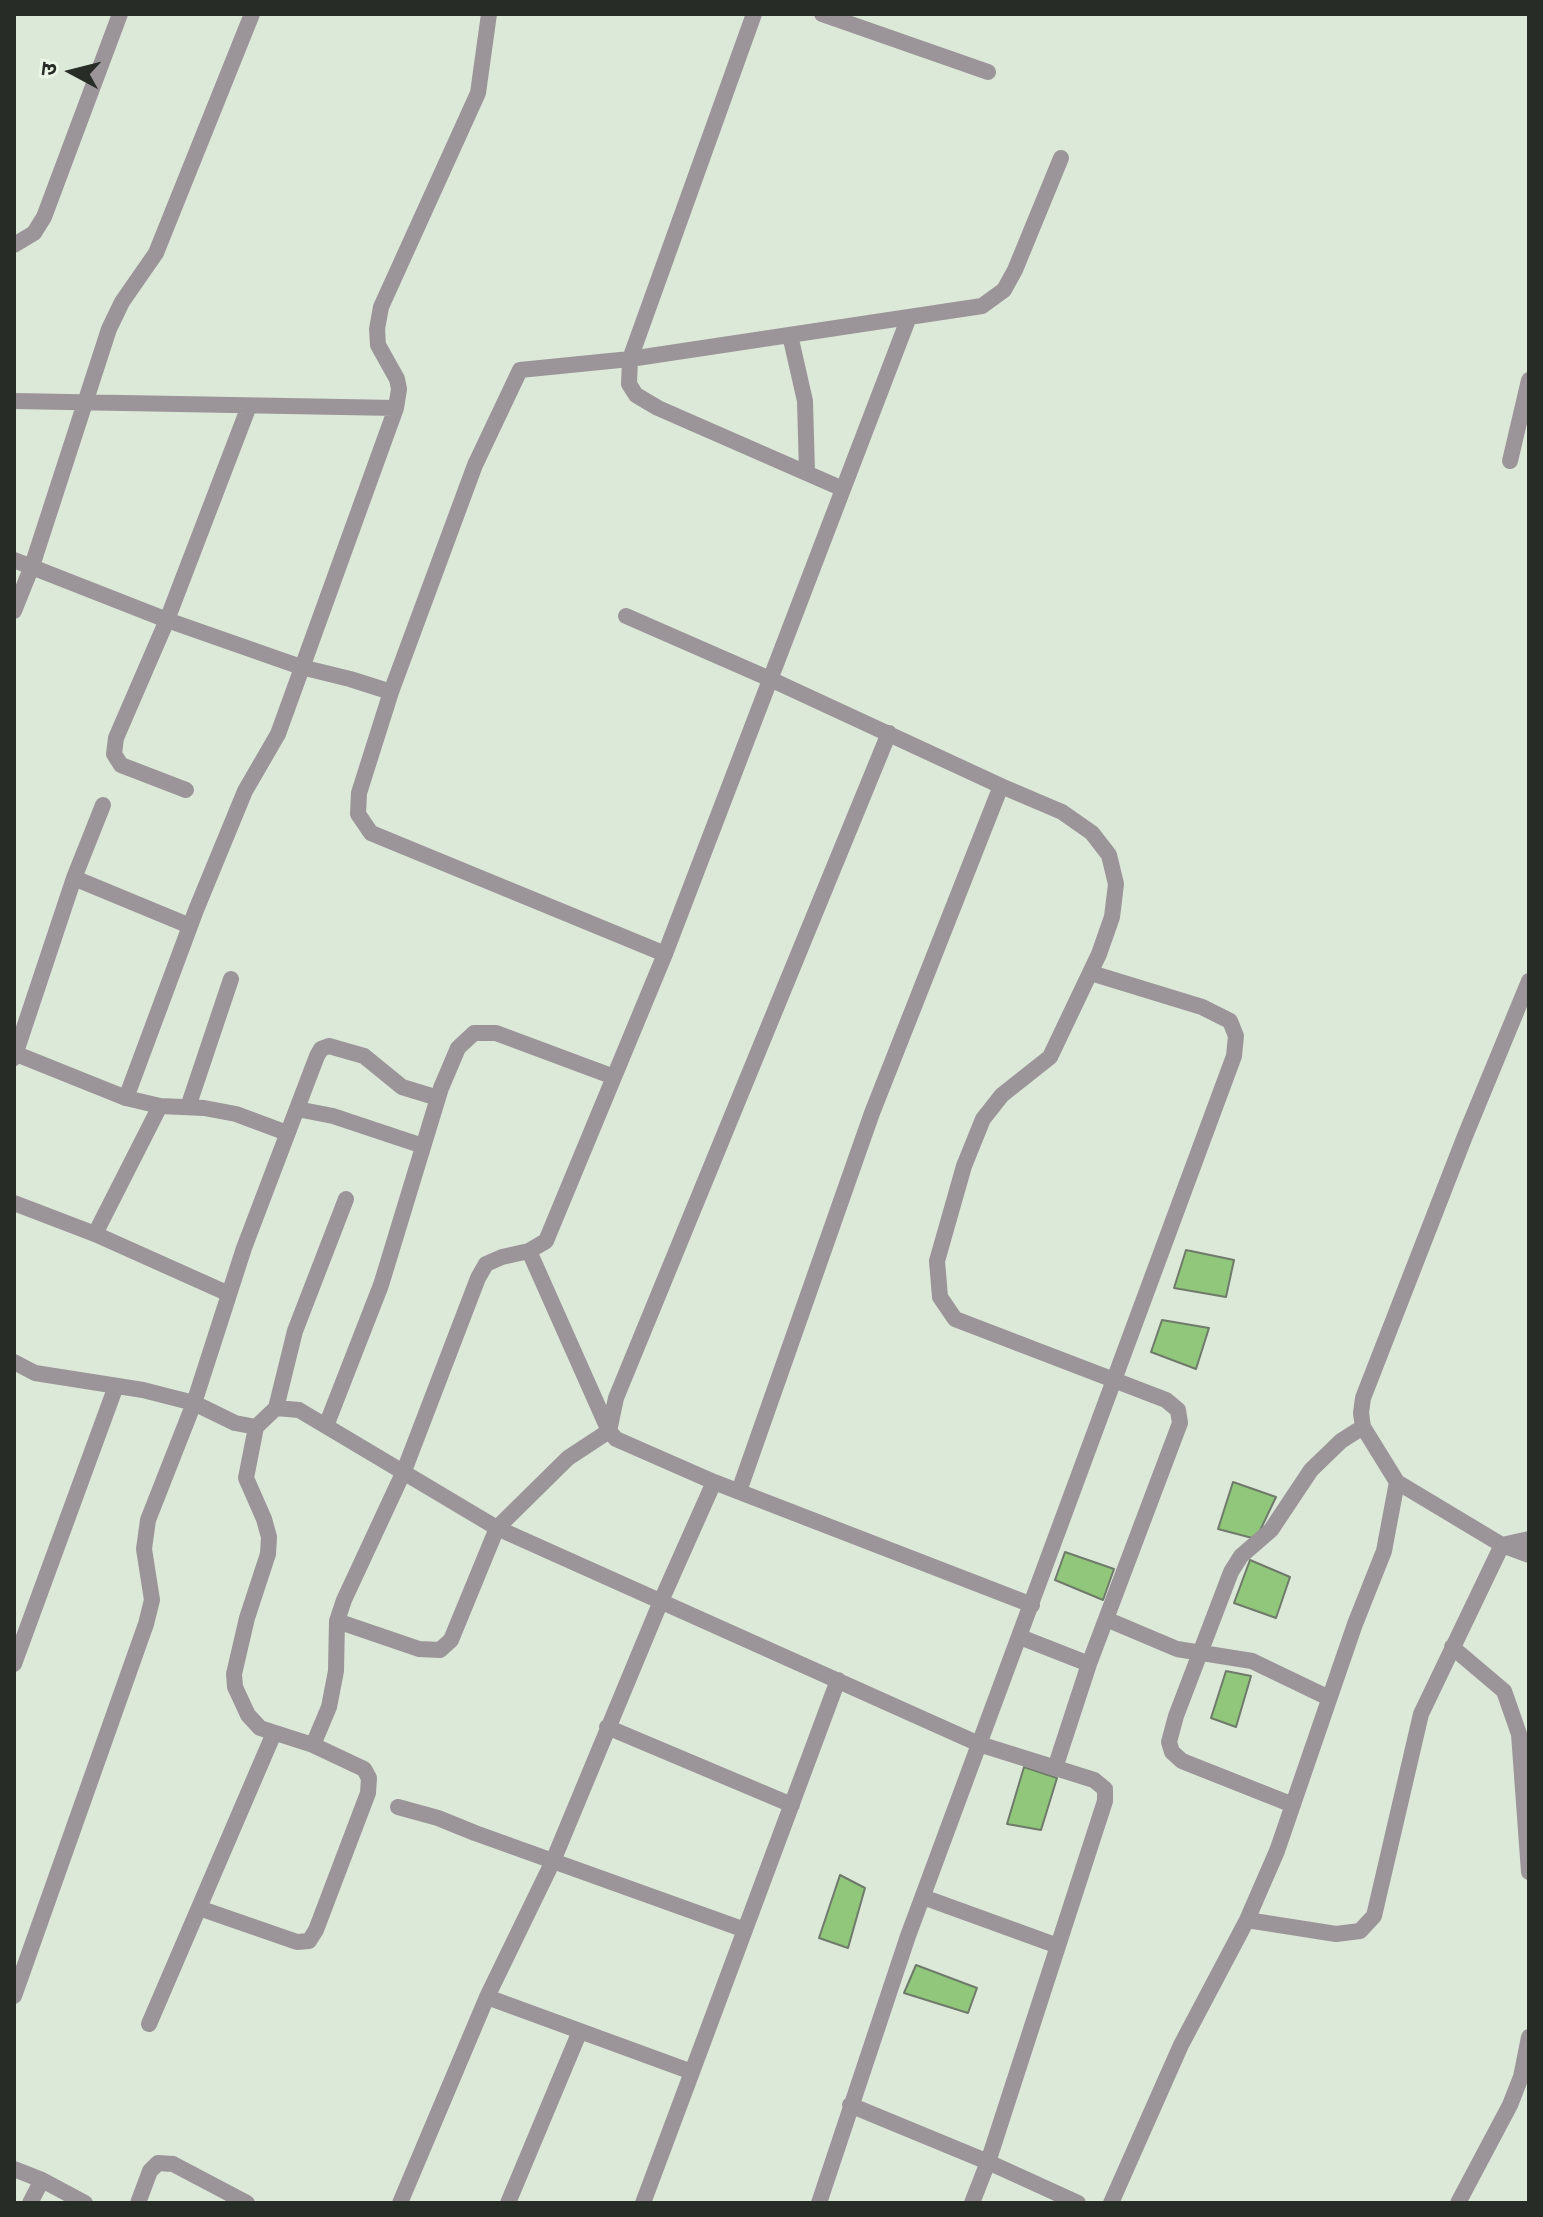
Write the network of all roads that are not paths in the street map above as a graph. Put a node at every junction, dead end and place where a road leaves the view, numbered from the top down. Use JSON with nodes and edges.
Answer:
{"nodes":[{"id":1,"x":120,"y":14,"type":"edge"},
{"id":2,"x":252,"y":14,"type":"edge"},
{"id":3,"x":489,"y":14,"type":"edge"},
{"id":4,"x":754,"y":14,"type":"edge"},
{"id":5,"x":822,"y":14,"type":"edge"},
{"id":6,"x":988,"y":72,"type":"dead end"},
{"id":7,"x":1061,"y":158,"type":"dead end"},
{"id":8,"x":14,"y":245,"type":"edge"},
{"id":9,"x":909,"y":317,"type":"junction"},
{"id":10,"x":790,"y":335,"type":"junction"},
{"id":11,"x":630,"y":359,"type":"junction"},
{"id":12,"x":1529,"y":380,"type":"edge"},
{"id":13,"x":14,"y":401,"type":"edge"},
{"id":14,"x":86,"y":403,"type":"junction"},
{"id":15,"x":249,"y":406,"type":"junction"},
{"id":16,"x":396,"y":408,"type":"junction"},
{"id":17,"x":1510,"y":461,"type":"dead end"},
{"id":18,"x":807,"y":473,"type":"junction"},
{"id":19,"x":843,"y":489,"type":"junction"},
{"id":20,"x":14,"y":560,"type":"edge"},
{"id":21,"x":32,"y":566,"type":"junction"},
{"id":22,"x":14,"y":611,"type":"edge"},
{"id":23,"x":626,"y":616,"type":"dead end"},
{"id":24,"x":167,"y":620,"type":"junction"},
{"id":25,"x":301,"y":667,"type":"junction"},
{"id":26,"x":770,"y":679,"type":"junction"},
{"id":27,"x":391,"y":692,"type":"junction"},
{"id":28,"x":889,"y":733,"type":"junction"},
{"id":29,"x":1001,"y":786,"type":"junction"},
{"id":30,"x":186,"y":790,"type":"dead end"},
{"id":31,"x":103,"y":805,"type":"dead end"},
{"id":32,"x":74,"y":878,"type":"junction"},
{"id":33,"x":190,"y":926,"type":"junction"},
{"id":34,"x":665,"y":954,"type":"junction"},
{"id":35,"x":1091,"y":973,"type":"junction"},
{"id":36,"x":231,"y":979,"type":"dead end"},
{"id":37,"x":1529,"y":981,"type":"edge"},
{"id":38,"x":14,"y":1055,"type":"edge"},
{"id":39,"x":614,"y":1077,"type":"junction"},
{"id":40,"x":126,"y":1098,"type":"junction"},
{"id":41,"x":438,"y":1098,"type":"junction"},
{"id":42,"x":160,"y":1106,"type":"junction"},
{"id":43,"x":188,"y":1107,"type":"junction"},
{"id":44,"x":297,"y":1109,"type":"junction"},
{"id":45,"x":287,"y":1133,"type":"junction"},
{"id":46,"x":423,"y":1146,"type":"junction"},
{"id":47,"x":346,"y":1199,"type":"dead end"},
{"id":48,"x":14,"y":1203,"type":"edge"},
{"id":49,"x":95,"y":1234,"type":"junction"},
{"id":50,"x":529,"y":1251,"type":"junction"},
{"id":51,"x":229,"y":1294,"type":"junction"},
{"id":52,"x":14,"y":1362,"type":"edge"},
{"id":53,"x":1112,"y":1381,"type":"junction"},
{"id":54,"x":116,"y":1386,"type":"junction"},
{"id":55,"x":194,"y":1403,"type":"junction"},
{"id":56,"x":276,"y":1408,"type":"junction"},
{"id":57,"x":326,"y":1426,"type":"junction"},
{"id":58,"x":256,"y":1427,"type":"junction"},
{"id":59,"x":1363,"y":1427,"type":"junction"},
{"id":60,"x":609,"y":1431,"type":"junction"},
{"id":61,"x":404,"y":1471,"type":"junction"},
{"id":62,"x":714,"y":1482,"type":"junction"},
{"id":63,"x":1397,"y":1482,"type":"junction"},
{"id":64,"x":739,"y":1491,"type":"junction"},
{"id":65,"x":497,"y":1528,"type":"junction"},
{"id":66,"x":1529,"y":1539,"type":"edge"},
{"id":67,"x":1502,"y":1545,"type":"junction"},
{"id":68,"x":1529,"y":1555,"type":"edge"},
{"id":69,"x":661,"y":1601,"type":"junction"},
{"id":70,"x":1032,"y":1605,"type":"junction"},
{"id":71,"x":1106,"y":1619,"type":"junction"},
{"id":72,"x":337,"y":1621,"type":"junction"},
{"id":73,"x":1020,"y":1637,"type":"junction"},
{"id":74,"x":1452,"y":1647,"type":"junction"},
{"id":75,"x":1200,"y":1653,"type":"junction"},
{"id":76,"x":14,"y":1664,"type":"edge"},
{"id":77,"x":1089,"y":1664,"type":"junction"},
{"id":78,"x":838,"y":1680,"type":"junction"},
{"id":79,"x":1329,"y":1698,"type":"junction"},
{"id":80,"x":607,"y":1727,"type":"junction"},
{"id":81,"x":274,"y":1733,"type":"junction"},
{"id":82,"x":979,"y":1744,"type":"junction"},
{"id":83,"x":313,"y":1745,"type":"junction"},
{"id":84,"x":1055,"y":1768,"type":"junction"},
{"id":85,"x":792,"y":1805,"type":"junction"},
{"id":86,"x":1293,"y":1805,"type":"junction"},
{"id":87,"x":398,"y":1807,"type":"dead end"},
{"id":88,"x":553,"y":1861,"type":"junction"},
{"id":89,"x":1529,"y":1872,"type":"edge"},
{"id":90,"x":923,"y":1897,"type":"junction"},
{"id":91,"x":199,"y":1908,"type":"junction"},
{"id":92,"x":1247,"y":1920,"type":"junction"},
{"id":93,"x":745,"y":1930,"type":"junction"},
{"id":94,"x":1058,"y":1946,"type":"junction"},
{"id":95,"x":14,"y":1996,"type":"edge"},
{"id":96,"x":487,"y":1997,"type":"junction"},
{"id":97,"x":149,"y":2024,"type":"dead end"},
{"id":98,"x":580,"y":2031,"type":"junction"},
{"id":99,"x":1529,"y":2037,"type":"edge"},
{"id":100,"x":692,"y":2072,"type":"junction"},
{"id":101,"x":850,"y":2105,"type":"junction"},
{"id":102,"x":988,"y":2162,"type":"junction"},
{"id":103,"x":14,"y":2169,"type":"edge"},
{"id":104,"x":42,"y":2180,"type":"junction"},
{"id":105,"x":30,"y":2203,"type":"edge"},
{"id":106,"x":85,"y":2203,"type":"edge"},
{"id":107,"x":138,"y":2203,"type":"edge"},
{"id":108,"x":247,"y":2203,"type":"edge"},
{"id":109,"x":400,"y":2203,"type":"edge"},
{"id":110,"x":508,"y":2203,"type":"edge"},
{"id":111,"x":643,"y":2203,"type":"edge"},
{"id":112,"x":819,"y":2203,"type":"edge"},
{"id":113,"x":972,"y":2203,"type":"edge"},
{"id":114,"x":1078,"y":2203,"type":"edge"},
{"id":115,"x":1111,"y":2203,"type":"edge"},
{"id":116,"x":1458,"y":2203,"type":"edge"}],
"edges":[{"from":1,"to":8,"type":"street"},
{"from":2,"to":14,"type":"street"},
{"from":3,"to":16,"type":"street"},
{"from":4,"to":11,"type":"street"},
{"from":5,"to":6,"type":"street"},
{"from":7,"to":9,"type":"street"},
{"from":9,"to":10,"type":"street"},
{"from":9,"to":19,"type":"street"},
{"from":10,"to":11,"type":"street"},
{"from":10,"to":18,"type":"street"},
{"from":11,"to":18,"type":"street"},
{"from":11,"to":27,"type":"street"},
{"from":12,"to":17,"type":"street"},
{"from":13,"to":14,"type":"street"},
{"from":14,"to":15,"type":"street"},
{"from":14,"to":21,"type":"street"},
{"from":15,"to":16,"type":"street"},
{"from":15,"to":24,"type":"street"},
{"from":16,"to":25,"type":"street"},
{"from":18,"to":19,"type":"street"},
{"from":19,"to":26,"type":"street"},
{"from":20,"to":21,"type":"street"},
{"from":21,"to":22,"type":"street"},
{"from":21,"to":24,"type":"street"},
{"from":23,"to":26,"type":"street"},
{"from":24,"to":25,"type":"street"},
{"from":24,"to":30,"type":"street"},
{"from":25,"to":27,"type":"street"},
{"from":25,"to":33,"type":"street"},
{"from":26,"to":28,"type":"street"},
{"from":26,"to":34,"type":"street"},
{"from":27,"to":34,"type":"street"},
{"from":28,"to":29,"type":"street"},
{"from":28,"to":60,"type":"street"},
{"from":29,"to":35,"type":"street"},
{"from":29,"to":64,"type":"street"},
{"from":31,"to":32,"type":"street"},
{"from":32,"to":33,"type":"street"},
{"from":32,"to":38,"type":"street"},
{"from":33,"to":40,"type":"street"},
{"from":34,"to":39,"type":"street"},
{"from":35,"to":53,"type":"street"},
{"from":35,"to":53,"type":"street"},
{"from":36,"to":43,"type":"street"},
{"from":37,"to":59,"type":"street"},
{"from":38,"to":40,"type":"street"},
{"from":39,"to":41,"type":"street"},
{"from":39,"to":50,"type":"street"},
{"from":40,"to":42,"type":"street"},
{"from":41,"to":44,"type":"street"},
{"from":41,"to":46,"type":"street"},
{"from":42,"to":43,"type":"street"},
{"from":42,"to":49,"type":"street"},
{"from":43,"to":45,"type":"street"},
{"from":44,"to":45,"type":"street"},
{"from":44,"to":46,"type":"street"},
{"from":45,"to":51,"type":"street"},
{"from":46,"to":57,"type":"street"},
{"from":47,"to":56,"type":"street"},
{"from":48,"to":49,"type":"street"},
{"from":49,"to":51,"type":"street"},
{"from":50,"to":60,"type":"street"},
{"from":50,"to":61,"type":"street"},
{"from":51,"to":55,"type":"street"},
{"from":52,"to":54,"type":"street"},
{"from":53,"to":70,"type":"street"},
{"from":53,"to":71,"type":"street"},
{"from":54,"to":55,"type":"street"},
{"from":54,"to":76,"type":"street"},
{"from":55,"to":58,"type":"street"},
{"from":55,"to":95,"type":"street"},
{"from":56,"to":57,"type":"street"},
{"from":56,"to":58,"type":"street"},
{"from":57,"to":61,"type":"street"},
{"from":58,"to":81,"type":"street"},
{"from":59,"to":63,"type":"street"},
{"from":59,"to":75,"type":"street"},
{"from":60,"to":62,"type":"street"},
{"from":60,"to":65,"type":"street"},
{"from":61,"to":65,"type":"street"},
{"from":61,"to":72,"type":"street"},
{"from":62,"to":64,"type":"street"},
{"from":62,"to":69,"type":"street"},
{"from":63,"to":67,"type":"street"},
{"from":63,"to":79,"type":"street"},
{"from":64,"to":70,"type":"street"},
{"from":65,"to":69,"type":"street"},
{"from":65,"to":72,"type":"street"},
{"from":66,"to":67,"type":"street"},
{"from":67,"to":68,"type":"street"},
{"from":67,"to":74,"type":"street"},
{"from":69,"to":78,"type":"street"},
{"from":69,"to":80,"type":"street"},
{"from":70,"to":73,"type":"street"},
{"from":71,"to":75,"type":"street"},
{"from":71,"to":77,"type":"street"},
{"from":72,"to":83,"type":"street"},
{"from":73,"to":77,"type":"street"},
{"from":73,"to":82,"type":"street"},
{"from":74,"to":89,"type":"street"},
{"from":74,"to":92,"type":"street"},
{"from":75,"to":79,"type":"street"},
{"from":75,"to":86,"type":"street"},
{"from":77,"to":84,"type":"street"},
{"from":78,"to":82,"type":"street"},
{"from":78,"to":85,"type":"street"},
{"from":79,"to":86,"type":"street"},
{"from":80,"to":85,"type":"street"},
{"from":80,"to":88,"type":"street"},
{"from":81,"to":83,"type":"street"},
{"from":81,"to":91,"type":"street"},
{"from":82,"to":84,"type":"street"},
{"from":82,"to":90,"type":"street"},
{"from":83,"to":91,"type":"street"},
{"from":84,"to":94,"type":"street"},
{"from":85,"to":93,"type":"street"},
{"from":86,"to":92,"type":"street"},
{"from":87,"to":88,"type":"street"},
{"from":88,"to":93,"type":"street"},
{"from":88,"to":96,"type":"street"},
{"from":90,"to":94,"type":"street"},
{"from":90,"to":101,"type":"street"},
{"from":91,"to":97,"type":"street"},
{"from":92,"to":115,"type":"street"},
{"from":93,"to":100,"type":"street"},
{"from":94,"to":102,"type":"street"},
{"from":96,"to":98,"type":"street"},
{"from":96,"to":109,"type":"street"},
{"from":98,"to":100,"type":"street"},
{"from":98,"to":110,"type":"street"},
{"from":99,"to":116,"type":"street"},
{"from":100,"to":111,"type":"street"},
{"from":101,"to":102,"type":"street"},
{"from":101,"to":112,"type":"street"},
{"from":102,"to":113,"type":"street"},
{"from":102,"to":114,"type":"street"},
{"from":103,"to":104,"type":"street"},
{"from":104,"to":105,"type":"street"},
{"from":104,"to":106,"type":"street"},
{"from":107,"to":108,"type":"street"}]}
